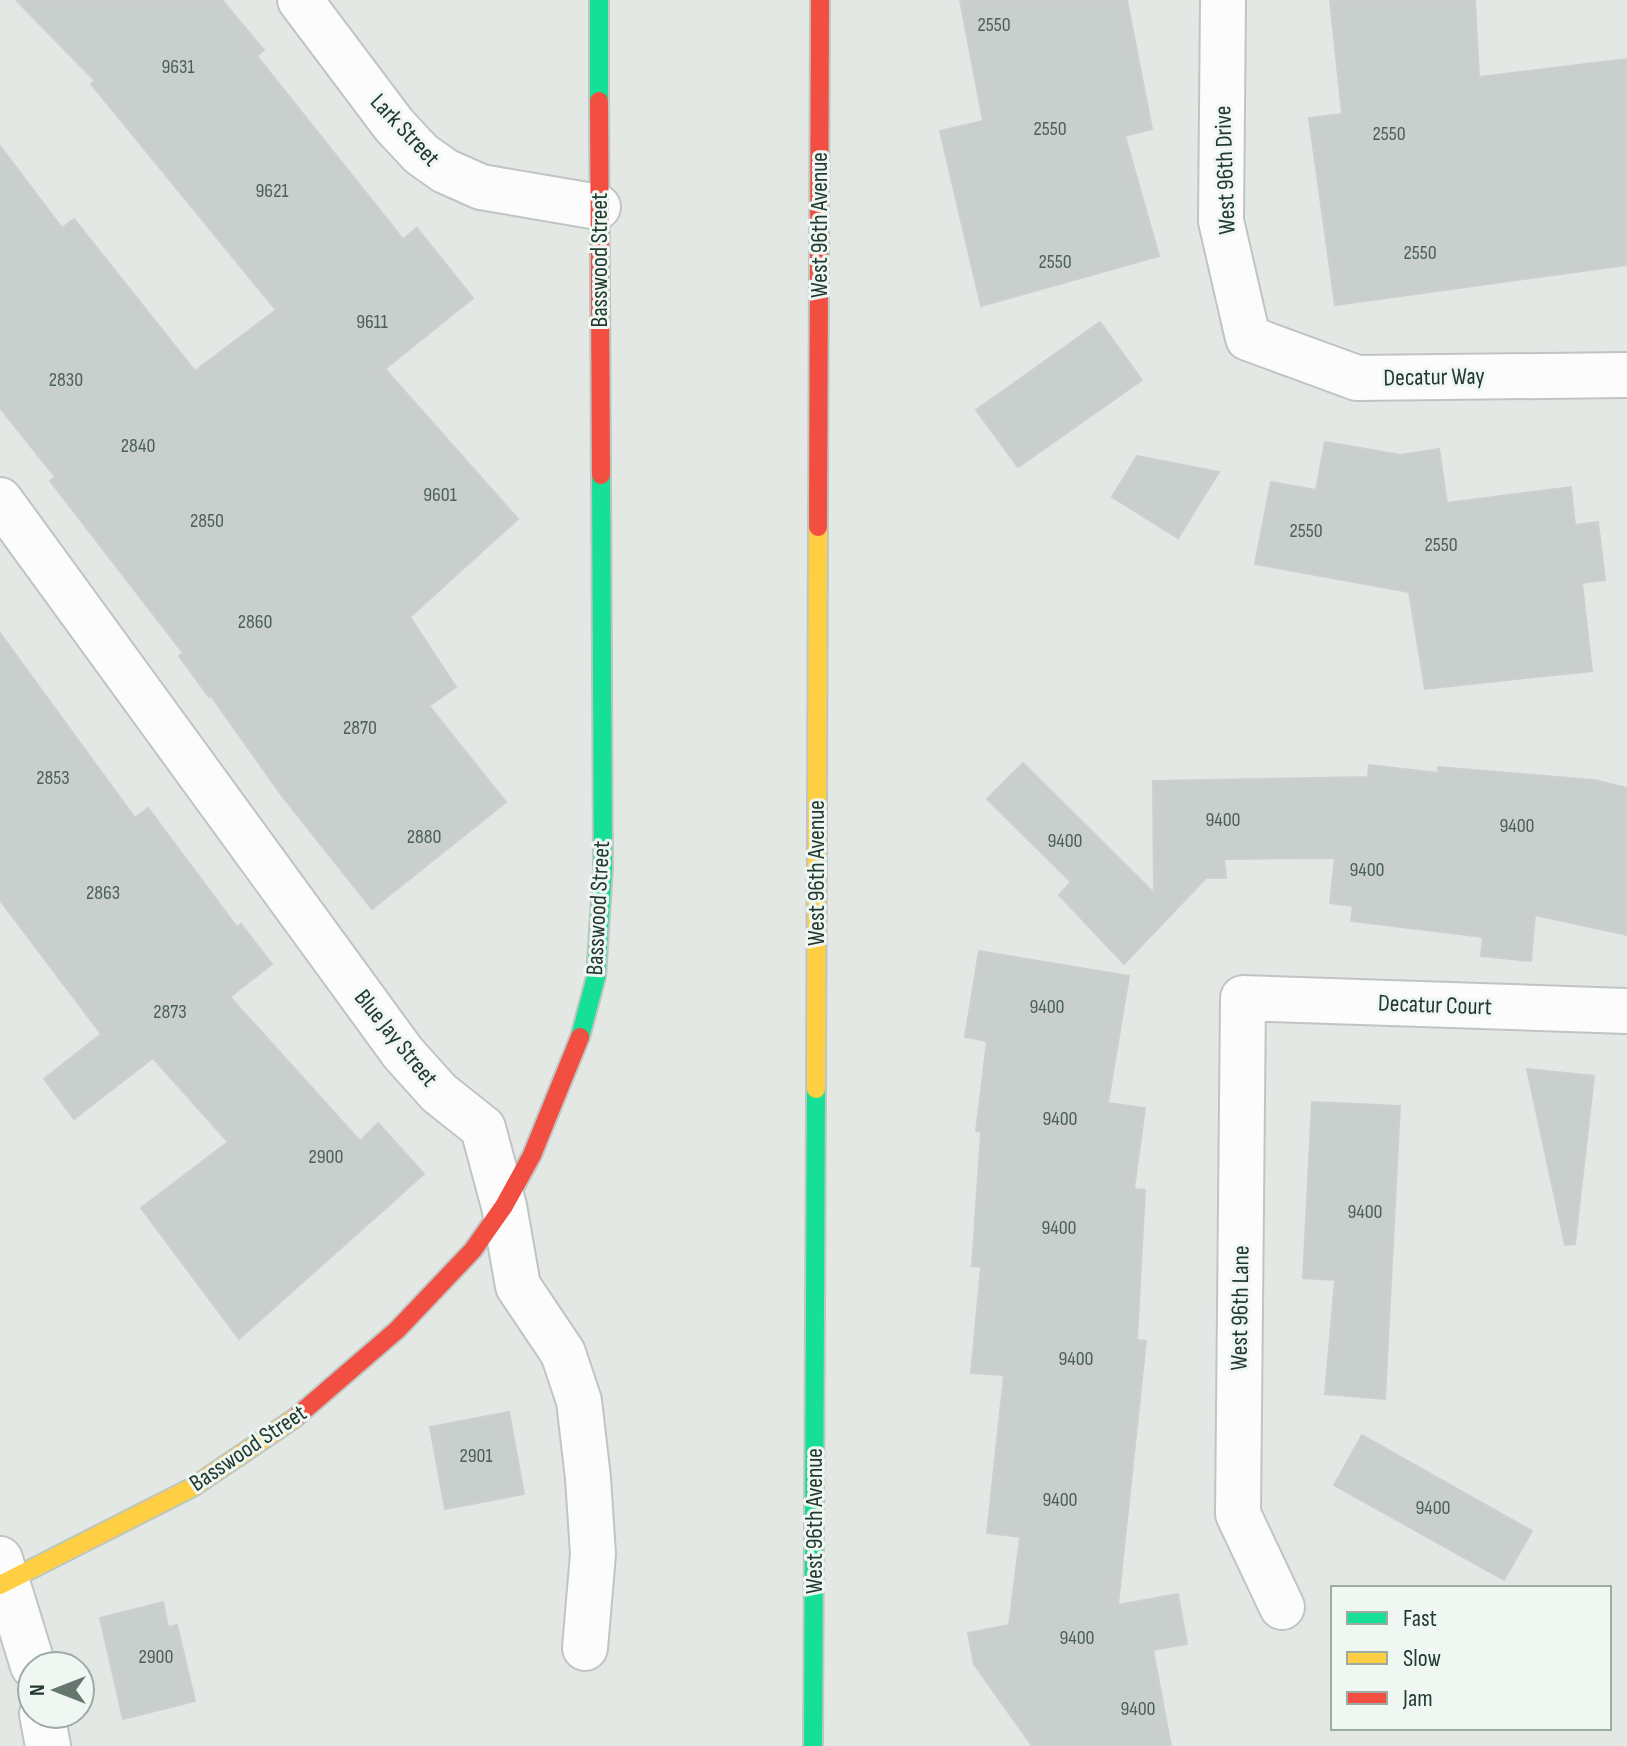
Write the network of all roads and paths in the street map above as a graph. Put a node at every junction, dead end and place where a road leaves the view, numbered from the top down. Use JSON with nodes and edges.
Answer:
{"nodes":[{"id":1,"x":300,"y":0,"type":"edge"},
{"id":2,"x":599,"y":0,"type":"edge"},
{"id":3,"x":820,"y":0,"type":"edge"},
{"id":4,"x":1223,"y":0,"type":"edge"},
{"id":5,"x":598,"y":207,"type":"junction"},
{"id":6,"x":1248,"y":338,"type":"joint"},
{"id":7,"x":1627,"y":375,"type":"edge"},
{"id":8,"x":0,"y":500,"type":"edge"},
{"id":9,"x":1243,"y":998,"type":"joint"},
{"id":10,"x":1627,"y":1011,"type":"edge"},
{"id":11,"x":504,"y":1206,"type":"junction"},
{"id":12,"x":2,"y":1575,"type":"edge"},
{"id":13,"x":1282,"y":1607,"type":"dead end"},
{"id":14,"x":585,"y":1648,"type":"dead end"},
{"id":15,"x":28,"y":1650,"type":"edge"},
{"id":16,"x":813,"y":1746,"type":"edge"}],
"edges":[{"from":1,"to":5,"type":"street","name":"Lark Street"},
{"from":2,"to":5,"type":"street","name":"Basswood Street"},
{"from":3,"to":16,"type":"street","name":"West 96th Avenue"},
{"from":4,"to":6,"type":"street","name":"West 96th Drive"},
{"from":5,"to":11,"type":"street","name":"Basswood Street"},
{"from":6,"to":7,"type":"street","name":"Decatur Way"},
{"from":8,"to":11,"type":"street","name":"Blue Jay Street"},
{"from":9,"to":10,"type":"street","name":"Decatur Court"},
{"from":9,"to":13,"type":"street","name":"West 96th Lane"},
{"from":11,"to":12,"type":"street","name":"Basswood Street"},
{"from":11,"to":14,"type":"street","name":"Blue Jay Street"},
{"from":12,"to":15,"type":"street"}]}
